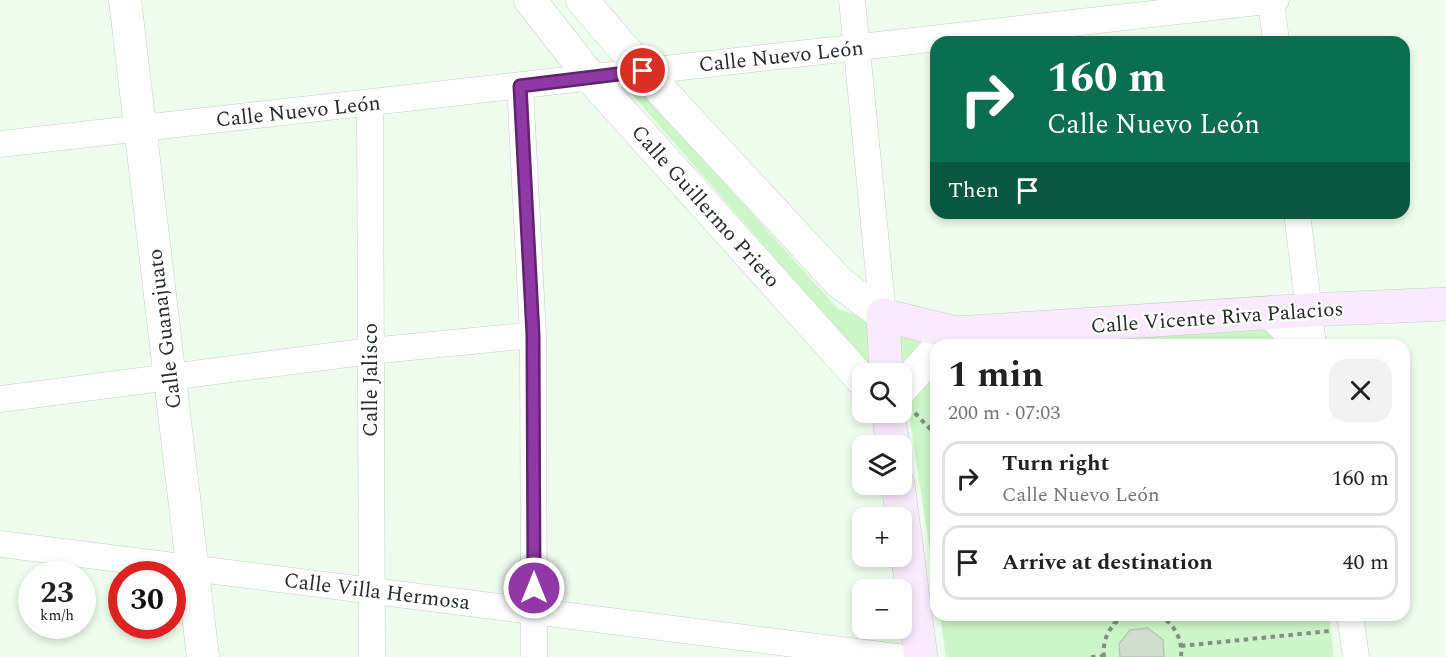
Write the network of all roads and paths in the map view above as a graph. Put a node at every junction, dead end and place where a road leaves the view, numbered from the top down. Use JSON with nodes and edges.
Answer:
{"nodes":[{"id":1,"x":125,"y":0,"type":"edge"},
{"id":2,"x":530,"y":0,"type":"edge"},
{"id":3,"x":582,"y":0,"type":"edge"},
{"id":4,"x":852,"y":0,"type":"edge"},
{"id":5,"x":1271,"y":0,"type":"edge"},
{"id":6,"x":1276,"y":0,"type":"edge"},
{"id":7,"x":955,"y":36,"type":"edge"},
{"id":8,"x":1275,"y":36,"type":"edge"},
{"id":9,"x":930,"y":39,"type":"edge"},
{"id":10,"x":858,"y":47,"type":"junction"},
{"id":11,"x":643,"y":71,"type":"junction"},
{"id":12,"x":591,"y":78,"type":"junction"},
{"id":13,"x":520,"y":86,"type":"junction"},
{"id":14,"x":370,"y":103,"type":"junction"},
{"id":15,"x":140,"y":129,"type":"junction"},
{"id":16,"x":0,"y":144,"type":"edge"},
{"id":17,"x":1298,"y":219,"type":"edge"},
{"id":18,"x":1446,"y":304,"type":"edge"},
{"id":19,"x":1309,"y":310,"type":"junction"},
{"id":20,"x":1267,"y":313,"type":"junction"},
{"id":21,"x":883,"y":315,"type":"junction"},
{"id":22,"x":533,"y":335,"type":"junction"},
{"id":23,"x":936,"y":339,"type":"edge"},
{"id":24,"x":988,"y":339,"type":"edge"},
{"id":25,"x":1292,"y":339,"type":"edge"},
{"id":26,"x":1312,"y":339,"type":"edge"},
{"id":27,"x":370,"y":351,"type":"junction"},
{"id":28,"x":930,"y":359,"type":"edge"},
{"id":29,"x":885,"y":363,"type":"edge"},
{"id":30,"x":852,"y":369,"type":"edge"},
{"id":31,"x":170,"y":378,"type":"junction"},
{"id":32,"x":912,"y":378,"type":"edge"},
{"id":33,"x":0,"y":399,"type":"edge"},
{"id":34,"x":899,"y":495,"type":"edge"},
{"id":35,"x":0,"y":543,"type":"edge"},
{"id":36,"x":193,"y":569,"type":"junction"},
{"id":37,"x":371,"y":590,"type":"junction"},
{"id":38,"x":534,"y":611,"type":"junction"},
{"id":39,"x":1118,"y":621,"type":"edge"},
{"id":40,"x":1166,"y":621,"type":"edge"},
{"id":41,"x":1351,"y":622,"type":"edge"},
{"id":42,"x":1115,"y":623,"type":"joint"},
{"id":43,"x":1181,"y":646,"type":"junction"},
{"id":44,"x":1104,"y":656,"type":"edge"},
{"id":45,"x":203,"y":657,"type":"edge"},
{"id":46,"x":372,"y":657,"type":"edge"},
{"id":47,"x":534,"y":657,"type":"edge"},
{"id":48,"x":897,"y":657,"type":"edge"},
{"id":49,"x":921,"y":657,"type":"edge"},
{"id":50,"x":1091,"y":657,"type":"edge"},
{"id":51,"x":1181,"y":657,"type":"edge"},
{"id":52,"x":1356,"y":657,"type":"edge"}],
"edges":[{"from":1,"to":15,"type":"street","name":"Calle Guanajuato"},
{"from":2,"to":12,"type":"street","name":"Calle Guillermo Prieto"},
{"from":3,"to":11,"type":"street","name":"Calle Guillermo Prieto"},
{"from":4,"to":10,"type":"street"},
{"from":5,"to":6,"type":"street","name":"Calle Nuevo León"},
{"from":5,"to":7,"type":"street","name":"Calle Nuevo León"},
{"from":5,"to":8,"type":"street"},
{"from":9,"to":10,"type":"street","name":"Calle Nuevo León"},
{"from":10,"to":11,"type":"street","name":"Calle Nuevo León"},
{"from":10,"to":21,"type":"street"},
{"from":11,"to":12,"type":"street","name":"Calle Nuevo León"},
{"from":11,"to":21,"type":"street","name":"Calle Guillermo Prieto"},
{"from":12,"to":13,"type":"street","name":"Calle Nuevo León"},
{"from":12,"to":30,"type":"street","name":"Calle Guillermo Prieto"},
{"from":13,"to":14,"type":"street","name":"Calle Nuevo León"},
{"from":13,"to":22,"type":"street"},
{"from":14,"to":15,"type":"street","name":"Calle Nuevo León"},
{"from":14,"to":27,"type":"street","name":"Calle Jalisco"},
{"from":15,"to":16,"type":"street","name":"Calle Nuevo León"},
{"from":15,"to":31,"type":"street","name":"Calle Guanajuato"},
{"from":17,"to":19,"type":"street"},
{"from":18,"to":19,"type":"main road","name":"Calle Vicente Riva Palacios"},
{"from":19,"to":20,"type":"main road","name":"Calle Vicente Riva Palacios"},
{"from":19,"to":26,"type":"street"},
{"from":20,"to":24,"type":"main road","name":"Calle Vicente Riva Palacios"},
{"from":20,"to":25,"type":"street"},
{"from":21,"to":23,"type":"main road","name":"Calle Vicente Riva Palacios"},
{"from":21,"to":29,"type":"main road"},
{"from":22,"to":27,"type":"street"},
{"from":22,"to":38,"type":"street"},
{"from":27,"to":31,"type":"street"},
{"from":27,"to":37,"type":"street","name":"Calle Jalisco"},
{"from":28,"to":32,"type":"street"},
{"from":31,"to":33,"type":"street"},
{"from":31,"to":36,"type":"street","name":"Calle Guanajuato"},
{"from":34,"to":49,"type":"main road"},
{"from":35,"to":36,"type":"street","name":"Calle Villa Hermosa"},
{"from":36,"to":37,"type":"street","name":"Calle Villa Hermosa"},
{"from":36,"to":45,"type":"street","name":"Calle Guanajuato"},
{"from":37,"to":38,"type":"street","name":"Calle Villa Hermosa"},
{"from":37,"to":46,"type":"street","name":"Calle Jalisco"},
{"from":38,"to":47,"type":"street"},
{"from":38,"to":48,"type":"street","name":"Calle Villa Hermosa"},
{"from":39,"to":42,"type":"path"},
{"from":40,"to":43,"type":"path"},
{"from":41,"to":43,"type":"path"},
{"from":41,"to":52,"type":"street"},
{"from":42,"to":44,"type":"path"},
{"from":43,"to":51,"type":"path"},
{"from":44,"to":50,"type":"path"}]}
